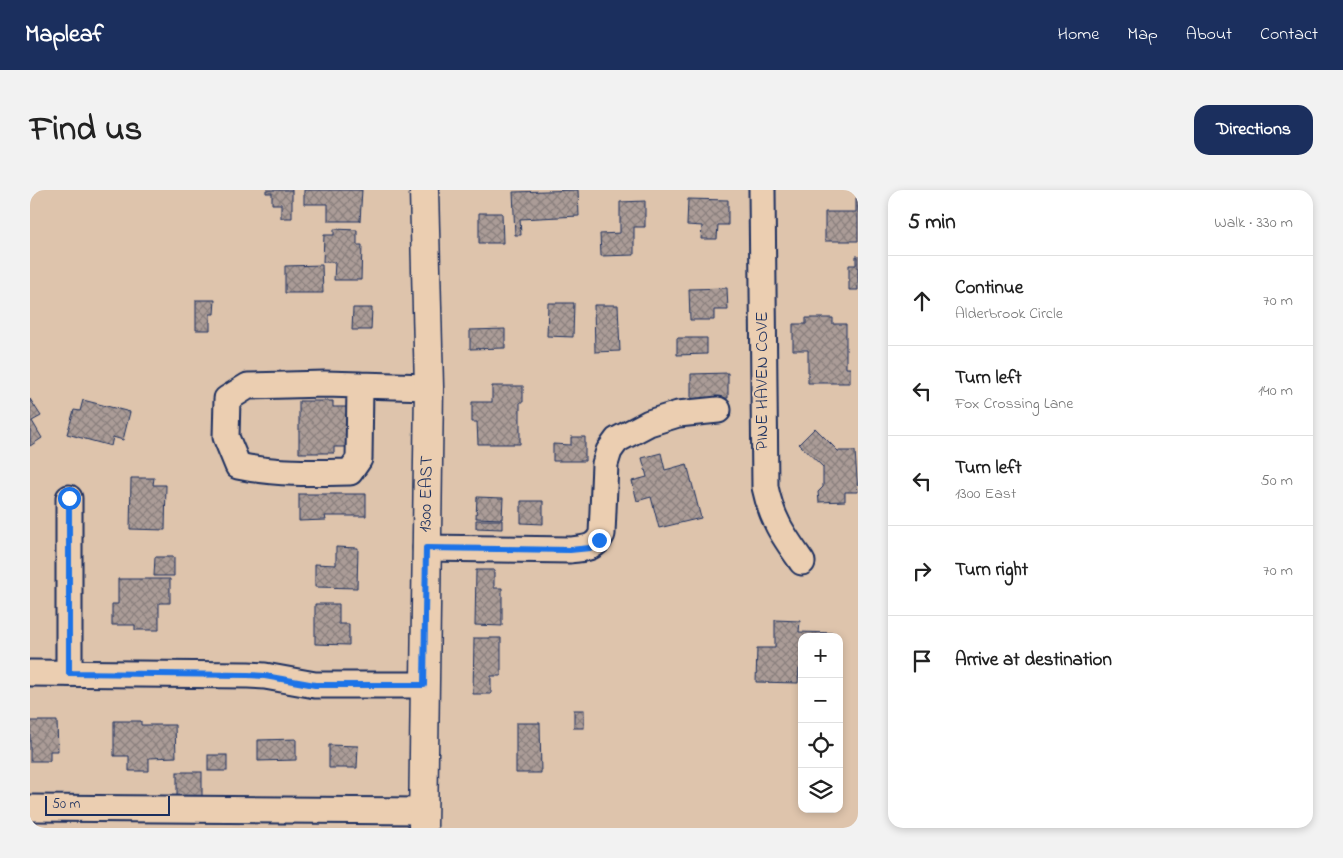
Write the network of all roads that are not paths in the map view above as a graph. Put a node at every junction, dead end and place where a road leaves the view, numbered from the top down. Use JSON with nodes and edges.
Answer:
{"nodes":[{"id":1,"x":424,"y":190,"type":"edge"},
{"id":2,"x":762,"y":190,"type":"edge"},
{"id":3,"x":360,"y":386,"type":"junction"},
{"id":4,"x":429,"y":387,"type":"junction"},
{"id":5,"x":718,"y":410,"type":"dead end"},
{"id":6,"x":69,"y":498,"type":"dead end"},
{"id":7,"x":426,"y":548,"type":"junction"},
{"id":8,"x":802,"y":562,"type":"dead end"},
{"id":9,"x":30,"y":673,"type":"edge"},
{"id":10,"x":69,"y":673,"type":"junction"},
{"id":11,"x":424,"y":685,"type":"junction"},
{"id":12,"x":30,"y":808,"type":"edge"},
{"id":13,"x":423,"y":819,"type":"edge"}],
"edges":[{"from":1,"to":4,"type":"main road","name":"1300 EAST"},
{"from":2,"to":8,"type":"street","name":"PINE HAVEN COVE"},
{"from":3,"to":3,"type":"street"},
{"from":3,"to":4,"type":"street"},
{"from":4,"to":7,"type":"main road","name":"1300 EAST"},
{"from":5,"to":7,"type":"street"},
{"from":6,"to":10,"type":"street"},
{"from":7,"to":11,"type":"main road","name":"1300 EAST"},
{"from":9,"to":10,"type":"street"},
{"from":10,"to":11,"type":"street"},
{"from":11,"to":13,"type":"main road","name":"1300 EAST"},
{"from":12,"to":13,"type":"street"}]}
